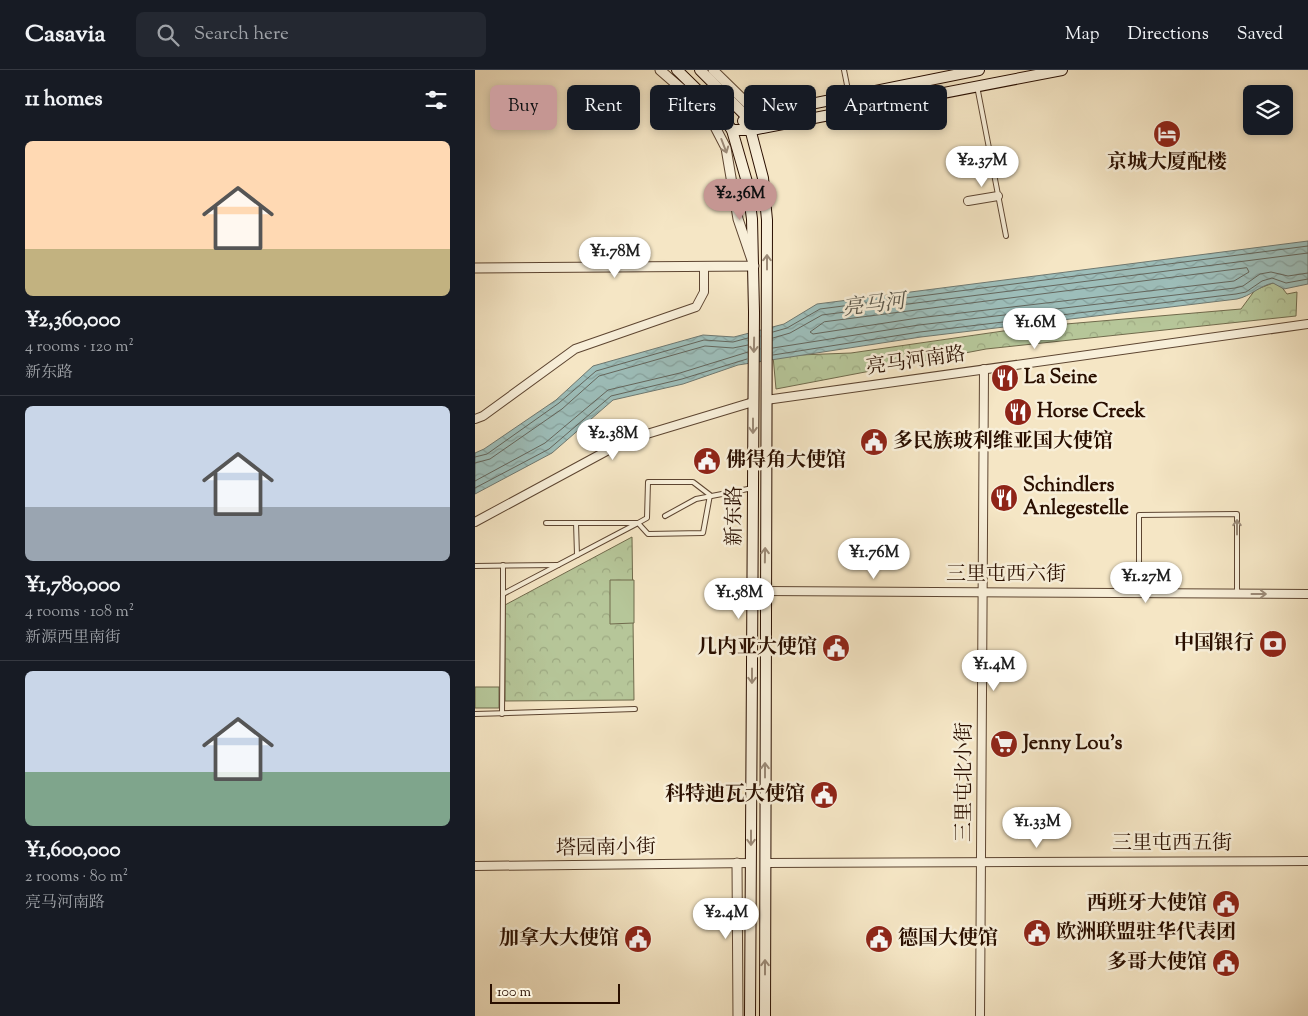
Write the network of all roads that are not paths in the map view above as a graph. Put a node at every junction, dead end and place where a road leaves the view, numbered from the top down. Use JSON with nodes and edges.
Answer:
{"nodes":[{"id":1,"x":660,"y":70,"type":"edge"},
{"id":2,"x":677,"y":70,"type":"edge"},
{"id":3,"x":700,"y":70,"type":"edge"},
{"id":4,"x":713,"y":70,"type":"edge"},
{"id":5,"x":845,"y":70,"type":"edge"},
{"id":6,"x":979,"y":70,"type":"edge"},
{"id":7,"x":1062,"y":70,"type":"edge"},
{"id":8,"x":692,"y":85,"type":"edge"},
{"id":9,"x":847,"y":85,"type":"edge"},
{"id":10,"x":904,"y":85,"type":"edge"},
{"id":11,"x":977,"y":86,"type":"junction"},
{"id":12,"x":744,"y":100,"type":"edge"},
{"id":13,"x":744,"y":114,"type":"edge"},
{"id":14,"x":816,"y":117,"type":"edge"},
{"id":15,"x":744,"y":120,"type":"edge"},
{"id":16,"x":734,"y":128,"type":"edge"},
{"id":17,"x":732,"y":130,"type":"edge"},
{"id":18,"x":757,"y":130,"type":"edge"},
{"id":19,"x":998,"y":196,"type":"junction"},
{"id":20,"x":968,"y":201,"type":"dead end"},
{"id":21,"x":1006,"y":236,"type":"dead end"},
{"id":22,"x":704,"y":266,"type":"junction"},
{"id":23,"x":754,"y":266,"type":"junction"},
{"id":24,"x":475,"y":268,"type":"edge"},
{"id":25,"x":1308,"y":324,"type":"edge"},
{"id":26,"x":984,"y":369,"type":"junction"},
{"id":27,"x":766,"y":400,"type":"junction"},
{"id":28,"x":753,"y":402,"type":"junction"},
{"id":29,"x":475,"y":418,"type":"edge"},
{"id":30,"x":753,"y":488,"type":"junction"},
{"id":31,"x":710,"y":495,"type":"junction"},
{"id":32,"x":665,"y":516,"type":"dead end"},
{"id":33,"x":475,"y":522,"type":"edge"},
{"id":34,"x":545,"y":523,"type":"dead end"},
{"id":35,"x":576,"y":523,"type":"junction"},
{"id":36,"x":638,"y":523,"type":"junction"},
{"id":37,"x":577,"y":555,"type":"junction"},
{"id":38,"x":503,"y":565,"type":"junction"},
{"id":39,"x":558,"y":565,"type":"junction"},
{"id":40,"x":475,"y":566,"type":"edge"},
{"id":41,"x":764,"y":591,"type":"junction"},
{"id":42,"x":983,"y":591,"type":"junction"},
{"id":43,"x":1139,"y":592,"type":"junction"},
{"id":44,"x":1237,"y":593,"type":"junction"},
{"id":45,"x":503,"y":594,"type":"junction"},
{"id":46,"x":1308,"y":594,"type":"edge"},
{"id":47,"x":635,"y":709,"type":"dead end"},
{"id":48,"x":475,"y":714,"type":"edge"},
{"id":49,"x":502,"y":714,"type":"junction"},
{"id":50,"x":981,"y":860,"type":"junction"},
{"id":51,"x":1308,"y":861,"type":"edge"},
{"id":52,"x":737,"y":863,"type":"junction"},
{"id":53,"x":751,"y":863,"type":"junction"},
{"id":54,"x":765,"y":863,"type":"junction"},
{"id":55,"x":475,"y":866,"type":"edge"},
{"id":56,"x":738,"y":1016,"type":"edge"},
{"id":57,"x":750,"y":1016,"type":"edge"},
{"id":58,"x":765,"y":1016,"type":"edge"},
{"id":59,"x":981,"y":1016,"type":"edge"}],
"edges":[{"from":1,"to":23,"type":"street","one_way":true},
{"from":2,"to":8,"type":"main road","name":"新东路"},
{"from":3,"to":13,"type":"main road","name":"新东路"},
{"from":4,"to":12,"type":"street"},
{"from":5,"to":9,"type":"lane"},
{"from":6,"to":10,"type":"main road"},
{"from":7,"to":11,"type":"main road"},
{"from":11,"to":14,"type":"main road"},
{"from":11,"to":19,"type":"lane"},
{"from":15,"to":16,"type":"main road"},
{"from":17,"to":23,"type":"main road","name":"新东路"},
{"from":27,"to":18,"type":"main road","name":"新东路","one_way":true},
{"from":19,"to":20,"type":"street"},
{"from":19,"to":21,"type":"lane"},
{"from":22,"to":23,"type":"street"},
{"from":22,"to":24,"type":"street"},
{"from":22,"to":29,"type":"street"},
{"from":23,"to":28,"type":"main road","name":"新东路","one_way":true},
{"from":25,"to":26,"type":"street","name":"亮马河南路"},
{"from":26,"to":27,"type":"street","name":"亮马河南路"},
{"from":26,"to":42,"type":"street","name":"三里屯北小街"},
{"from":41,"to":27,"type":"main road","name":"新东路","one_way":true},
{"from":28,"to":30,"type":"main road","name":"新东路","one_way":true},
{"from":28,"to":33,"type":"street"},
{"from":30,"to":31,"type":"lane"},
{"from":30,"to":53,"type":"main road","name":"新东路","one_way":true},
{"from":31,"to":32,"type":"lane"},
{"from":31,"to":36,"type":"lane"},
{"from":31,"to":36,"type":"lane"},
{"from":34,"to":35,"type":"lane"},
{"from":35,"to":36,"type":"lane"},
{"from":35,"to":37,"type":"lane"},
{"from":36,"to":37,"type":"lane"},
{"from":37,"to":39,"type":"lane"},
{"from":38,"to":39,"type":"lane"},
{"from":38,"to":40,"type":"lane"},
{"from":38,"to":45,"type":"lane"},
{"from":39,"to":45,"type":"lane"},
{"from":41,"to":42,"type":"street","name":"三里屯西六街"},
{"from":54,"to":41,"type":"main road","name":"新东路","one_way":true},
{"from":42,"to":43,"type":"street","name":"三里屯西六街"},
{"from":42,"to":50,"type":"street","name":"三里屯北小街"},
{"from":43,"to":44,"type":"street","name":"三里屯西六街"},
{"from":44,"to":43,"type":"lane","one_way":true},
{"from":44,"to":46,"type":"street","name":"三里屯西六街","one_way":true},
{"from":45,"to":49,"type":"lane"},
{"from":47,"to":49,"type":"lane"},
{"from":48,"to":49,"type":"lane"},
{"from":50,"to":51,"type":"street","name":"三里屯西五街"},
{"from":50,"to":54,"type":"street","name":"三里屯西五街"},
{"from":50,"to":59,"type":"street","name":"三里屯北小街"},
{"from":52,"to":53,"type":"street","name":"塔园南小街"},
{"from":52,"to":55,"type":"street","name":"塔园南小街"},
{"from":52,"to":56,"type":"street"},
{"from":53,"to":57,"type":"main road","name":"新东路"},
{"from":58,"to":54,"type":"main road","name":"新东路","one_way":true}]}
